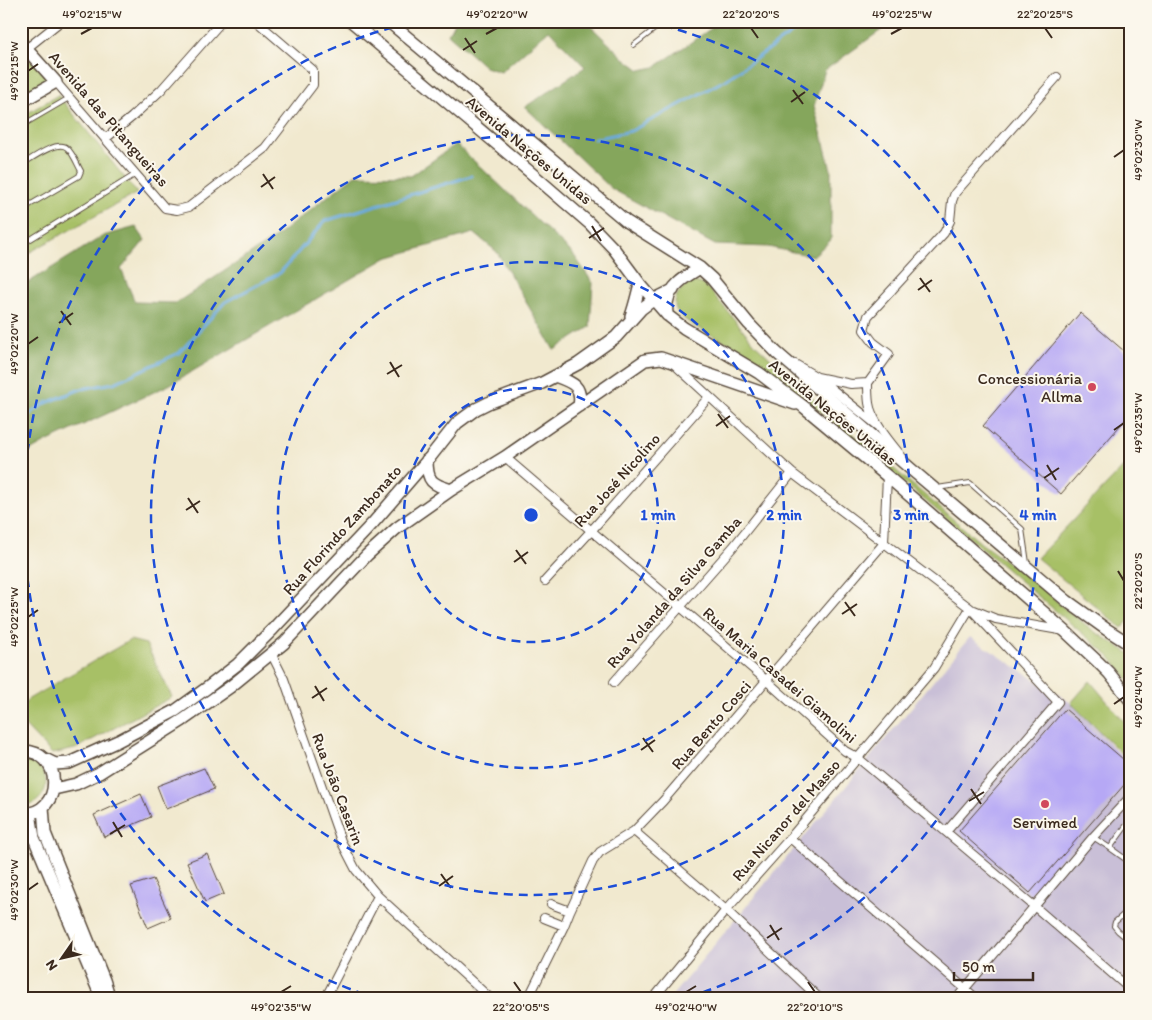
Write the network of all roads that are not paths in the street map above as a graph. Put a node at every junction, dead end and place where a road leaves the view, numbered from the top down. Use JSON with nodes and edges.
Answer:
{"nodes":[{"id":1,"x":61,"y":21,"type":"edge"},
{"id":2,"x":222,"y":21,"type":"edge"},
{"id":3,"x":256,"y":21,"type":"edge"},
{"id":4,"x":351,"y":21,"type":"edge"},
{"id":5,"x":388,"y":21,"type":"edge"},
{"id":6,"x":665,"y":21,"type":"edge"},
{"id":7,"x":634,"y":45,"type":"dead end"},
{"id":8,"x":24,"y":46,"type":"edge"},
{"id":9,"x":1057,"y":77,"type":"dead end"},
{"id":10,"x":56,"y":82,"type":"junction"},
{"id":11,"x":69,"y":98,"type":"junction"},
{"id":12,"x":21,"y":102,"type":"edge"},
{"id":13,"x":21,"y":126,"type":"edge"},
{"id":14,"x":105,"y":139,"type":"junction"},
{"id":15,"x":21,"y":165,"type":"edge"},
{"id":16,"x":136,"y":174,"type":"junction"},
{"id":17,"x":21,"y":210,"type":"edge"},
{"id":18,"x":21,"y":245,"type":"edge"},
{"id":19,"x":700,"y":268,"type":"junction"},
{"id":20,"x":640,"y":284,"type":"junction"},
{"id":21,"x":673,"y":290,"type":"junction"},
{"id":22,"x":653,"y":300,"type":"junction"},
{"id":23,"x":667,"y":315,"type":"junction"},
{"id":24,"x":616,"y":337,"type":"junction"},
{"id":25,"x":777,"y":353,"type":"junction"},
{"id":26,"x":671,"y":362,"type":"junction"},
{"id":27,"x":555,"y":376,"type":"junction"},
{"id":28,"x":817,"y":377,"type":"junction"},
{"id":29,"x":868,"y":383,"type":"junction"},
{"id":30,"x":709,"y":397,"type":"junction"},
{"id":31,"x":579,"y":406,"type":"junction"},
{"id":32,"x":804,"y":407,"type":"junction"},
{"id":33,"x":881,"y":429,"type":"junction"},
{"id":34,"x":505,"y":457,"type":"junction"},
{"id":35,"x":427,"y":460,"type":"junction"},
{"id":36,"x":912,"y":470,"type":"junction"},
{"id":37,"x":792,"y":473,"type":"junction"},
{"id":38,"x":887,"y":476,"type":"junction"},
{"id":39,"x":933,"y":488,"type":"junction"},
{"id":40,"x":451,"y":490,"type":"junction"},
{"id":41,"x":591,"y":531,"type":"junction"},
{"id":42,"x":884,"y":543,"type":"junction"},
{"id":43,"x":1028,"y":568,"type":"junction"},
{"id":44,"x":545,"y":581,"type":"dead end"},
{"id":45,"x":680,"y":607,"type":"junction"},
{"id":46,"x":970,"y":608,"type":"junction"},
{"id":47,"x":1065,"y":631,"type":"junction"},
{"id":48,"x":1131,"y":645,"type":"edge"},
{"id":49,"x":272,"y":655,"type":"junction"},
{"id":50,"x":767,"y":681,"type":"junction"},
{"id":51,"x":614,"y":682,"type":"dead end"},
{"id":52,"x":1131,"y":701,"type":"edge"},
{"id":53,"x":21,"y":751,"type":"edge"},
{"id":54,"x":858,"y":758,"type":"junction"},
{"id":55,"x":45,"y":760,"type":"junction"},
{"id":56,"x":54,"y":789,"type":"junction"},
{"id":57,"x":1131,"y":796,"type":"edge"},
{"id":58,"x":43,"y":807,"type":"junction"},
{"id":59,"x":26,"y":814,"type":"edge"},
{"id":60,"x":1131,"y":818,"type":"edge"},
{"id":61,"x":634,"y":831,"type":"junction"},
{"id":62,"x":946,"y":832,"type":"junction"},
{"id":63,"x":1093,"y":837,"type":"junction"},
{"id":64,"x":790,"y":838,"type":"junction"},
{"id":65,"x":1110,"y":848,"type":"junction"},
{"id":66,"x":1131,"y":863,"type":"edge"},
{"id":67,"x":378,"y":896,"type":"junction"},
{"id":68,"x":551,"y":904,"type":"dead end"},
{"id":69,"x":1034,"y":906,"type":"junction"},
{"id":70,"x":1131,"y":908,"type":"edge"},
{"id":71,"x":726,"y":910,"type":"junction"},
{"id":72,"x":570,"y":911,"type":"junction"},
{"id":73,"x":544,"y":918,"type":"dead end"},
{"id":74,"x":564,"y":926,"type":"junction"},
{"id":75,"x":1131,"y":942,"type":"edge"},
{"id":76,"x":965,"y":988,"type":"junction"},
{"id":77,"x":1131,"y":990,"type":"edge"},
{"id":78,"x":100,"y":999,"type":"edge"},
{"id":79,"x":110,"y":999,"type":"edge"},
{"id":80,"x":325,"y":999,"type":"edge"},
{"id":81,"x":491,"y":999,"type":"edge"},
{"id":82,"x":528,"y":999,"type":"edge"},
{"id":83,"x":653,"y":999,"type":"edge"},
{"id":84,"x":820,"y":999,"type":"edge"},
{"id":85,"x":956,"y":999,"type":"edge"},
{"id":86,"x":978,"y":999,"type":"edge"}],
"edges":[{"from":1,"to":8,"type":"street"},
{"from":2,"to":14,"type":"street"},
{"from":3,"to":16,"type":"street","name":"Avenida das Pitangueiras"},
{"from":4,"to":20,"type":"main road","name":"Avenida Nações Unidas"},
{"from":5,"to":19,"type":"main road","name":"Avenida Nações Unidas"},
{"from":6,"to":7,"type":"lane"},
{"from":8,"to":10,"type":"main road","name":"Avenida das Pitangueiras"},
{"from":9,"to":29,"type":"street"},
{"from":10,"to":11,"type":"street","name":"Avenida das Pitangueiras"},
{"from":10,"to":12,"type":"main road"},
{"from":11,"to":13,"type":"lane"},
{"from":11,"to":14,"type":"street","name":"Avenida das Pitangueiras"},
{"from":14,"to":16,"type":"street","name":"Avenida das Pitangueiras"},
{"from":15,"to":17,"type":"lane"},
{"from":16,"to":18,"type":"lane"},
{"from":19,"to":21,"type":"main road","name":"Rua Florindo Zambonato"},
{"from":19,"to":25,"type":"main road","name":"Avenida Nações Unidas"},
{"from":20,"to":22,"type":"main road","name":"Avenida Nações Unidas"},
{"from":20,"to":24,"type":"main road"},
{"from":21,"to":22,"type":"main road","name":"Rua Florindo Zambonato"},
{"from":21,"to":23,"type":"main road"},
{"from":22,"to":23,"type":"main road","name":"Avenida Nações Unidas"},
{"from":22,"to":24,"type":"main road","name":"Rua Florindo Zambonato"},
{"from":23,"to":32,"type":"main road","name":"Avenida Nações Unidas"},
{"from":24,"to":27,"type":"main road","name":"Rua Florindo Zambonato"},
{"from":25,"to":28,"type":"street"},
{"from":25,"to":36,"type":"main road","name":"Avenida Nações Unidas"},
{"from":26,"to":30,"type":"street"},
{"from":26,"to":31,"type":"main road","name":"Rua Florindo Zambonato"},
{"from":26,"to":32,"type":"main road","name":"Rua Florindo Zambonato"},
{"from":27,"to":31,"type":"main road"},
{"from":27,"to":35,"type":"main road","name":"Rua Florindo Zambonato"},
{"from":28,"to":29,"type":"street"},
{"from":28,"to":33,"type":"street"},
{"from":29,"to":33,"type":"street"},
{"from":30,"to":37,"type":"street"},
{"from":30,"to":41,"type":"street","name":"Rua José Nicolino"},
{"from":31,"to":34,"type":"main road","name":"Rua Florindo Zambonato"},
{"from":32,"to":38,"type":"main road","name":"Avenida Nações Unidas"},
{"from":33,"to":36,"type":"street"},
{"from":34,"to":40,"type":"main road","name":"Rua Florindo Zambonato"},
{"from":34,"to":41,"type":"street","name":"Rua Maria Casadei Giamolini"},
{"from":35,"to":40,"type":"main road"},
{"from":35,"to":55,"type":"main road","name":"Rua Florindo Zambonato"},
{"from":36,"to":39,"type":"main road","name":"Avenida Nações Unidas"},
{"from":37,"to":42,"type":"street"},
{"from":37,"to":45,"type":"street","name":"Rua Yolanda da Silva Gamba"},
{"from":38,"to":42,"type":"street"},
{"from":38,"to":47,"type":"main road","name":"Avenida Nações Unidas"},
{"from":39,"to":43,"type":"main road","name":"Avenida Nações Unidas"},
{"from":39,"to":43,"type":"lane"},
{"from":40,"to":49,"type":"main road","name":"Rua Florindo Zambonato"},
{"from":41,"to":44,"type":"street","name":"Rua José Nicolino"},
{"from":41,"to":45,"type":"street","name":"Rua Maria Casadei Giamolini"},
{"from":42,"to":46,"type":"street"},
{"from":42,"to":50,"type":"street","name":"Rua Bento Cosci"},
{"from":43,"to":48,"type":"main road","name":"Avenida Nações Unidas"},
{"from":45,"to":50,"type":"street","name":"Rua Maria Casadei Giamolini"},
{"from":45,"to":51,"type":"street","name":"Rua Yolanda da Silva Gamba"},
{"from":46,"to":47,"type":"street"},
{"from":46,"to":54,"type":"street","name":"Rua Nicanor del Masso"},
{"from":46,"to":62,"type":"street"},
{"from":47,"to":52,"type":"main road","name":"Avenida Nações Unidas"},
{"from":49,"to":56,"type":"main road","name":"Rua Florindo Zambonato"},
{"from":49,"to":67,"type":"street","name":"Rua João Casarin"},
{"from":50,"to":54,"type":"street","name":"Rua Maria Casadei Giamolini"},
{"from":50,"to":61,"type":"street","name":"Rua Bento Cosci"},
{"from":53,"to":55,"type":"main road","name":"Rua Florindo Zambonato"},
{"from":54,"to":62,"type":"street","name":"Rua Maria Casadei Giamolini"},
{"from":54,"to":64,"type":"street","name":"Rua Nicanor del Masso"},
{"from":55,"to":56,"type":"main road"},
{"from":56,"to":58,"type":"main road"},
{"from":57,"to":63,"type":"street"},
{"from":58,"to":59,"type":"main road"},
{"from":58,"to":79,"type":"main road"},
{"from":59,"to":78,"type":"main road"},
{"from":60,"to":65,"type":"lane"},
{"from":61,"to":71,"type":"street"},
{"from":61,"to":72,"type":"street","name":"Rua Bento Cosci"},
{"from":62,"to":69,"type":"street","name":"Rua Maria Casadei Giamolini"},
{"from":63,"to":65,"type":"lane"},
{"from":63,"to":69,"type":"street"},
{"from":64,"to":71,"type":"street","name":"Rua Nicanor del Masso"},
{"from":64,"to":76,"type":"street"},
{"from":65,"to":66,"type":"lane"},
{"from":67,"to":80,"type":"street"},
{"from":67,"to":81,"type":"street","name":"Rua João Casarin"},
{"from":68,"to":72,"type":"street"},
{"from":69,"to":76,"type":"street"},
{"from":69,"to":77,"type":"street","name":"Rua Maria Casadei Giamolini"},
{"from":70,"to":75,"type":"lane"},
{"from":71,"to":83,"type":"street","name":"Rua Nicanor del Masso"},
{"from":71,"to":84,"type":"street"},
{"from":72,"to":74,"type":"street","name":"Rua Bento Cosci"},
{"from":73,"to":74,"type":"street"},
{"from":74,"to":82,"type":"street","name":"Rua Bento Cosci"},
{"from":76,"to":85,"type":"street"},
{"from":76,"to":86,"type":"street"}]}
